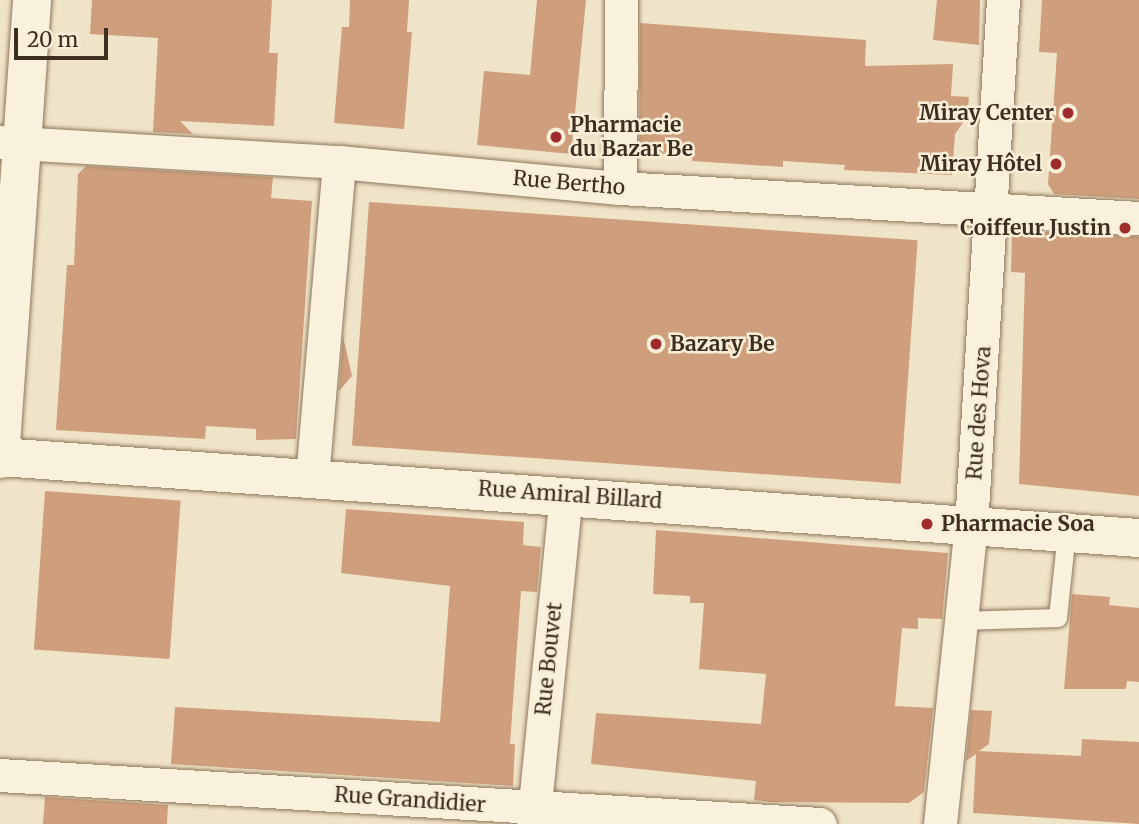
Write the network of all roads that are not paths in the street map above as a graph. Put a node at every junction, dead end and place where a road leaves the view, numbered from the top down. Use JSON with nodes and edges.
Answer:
{"nodes":[{"id":1,"x":32,"y":0,"type":"edge"},
{"id":2,"x":621,"y":0,"type":"edge"},
{"id":3,"x":1003,"y":0,"type":"edge"},
{"id":4,"x":11,"y":143,"type":"edge"},
{"id":5,"x":338,"y":162,"type":"junction"},
{"id":6,"x":620,"y":188,"type":"junction"},
{"id":7,"x":993,"y":212,"type":"junction"},
{"id":8,"x":1139,"y":218,"type":"edge"},
{"id":9,"x":0,"y":457,"type":"edge"},
{"id":10,"x":312,"y":478,"type":"junction"},
{"id":11,"x":566,"y":495,"type":"junction"},
{"id":12,"x":971,"y":526,"type":"junction"},
{"id":13,"x":1067,"y":532,"type":"junction"},
{"id":14,"x":1139,"y":538,"type":"edge"},
{"id":15,"x":959,"y":621,"type":"junction"},
{"id":16,"x":0,"y":775,"type":"edge"},
{"id":17,"x":534,"y":816,"type":"edge"},
{"id":18,"x":820,"y":824,"type":"edge"},
{"id":19,"x":940,"y":824,"type":"edge"}],
"edges":[{"from":1,"to":4,"type":"street"},
{"from":2,"to":6,"type":"street"},
{"from":3,"to":7,"type":"street","name":"Rue des Hova"},
{"from":4,"to":5,"type":"street","name":"Rue Bertho"},
{"from":4,"to":9,"type":"street"},
{"from":5,"to":6,"type":"street","name":"Rue Bertho"},
{"from":5,"to":10,"type":"street"},
{"from":6,"to":7,"type":"street","name":"Rue Bertho"},
{"from":7,"to":8,"type":"street","name":"Rue Bertho"},
{"from":7,"to":12,"type":"street","name":"Rue des Hova"},
{"from":9,"to":10,"type":"street","name":"Rue Amiral Billard"},
{"from":10,"to":11,"type":"street","name":"Rue Amiral Billard"},
{"from":11,"to":12,"type":"street","name":"Rue Amiral Billard"},
{"from":11,"to":17,"type":"street","name":"Rue Bouvet"},
{"from":12,"to":13,"type":"street","name":"Rue Amiral Billard"},
{"from":12,"to":15,"type":"street","name":"Rue des Hova"},
{"from":13,"to":14,"type":"street","name":"Rue Amiral Billard"},
{"from":13,"to":15,"type":"lane"},
{"from":15,"to":19,"type":"street","name":"Rue des Hova"},
{"from":16,"to":17,"type":"street","name":"Rue Grandidier"},
{"from":17,"to":18,"type":"street","name":"Rue Grandidier"}]}
